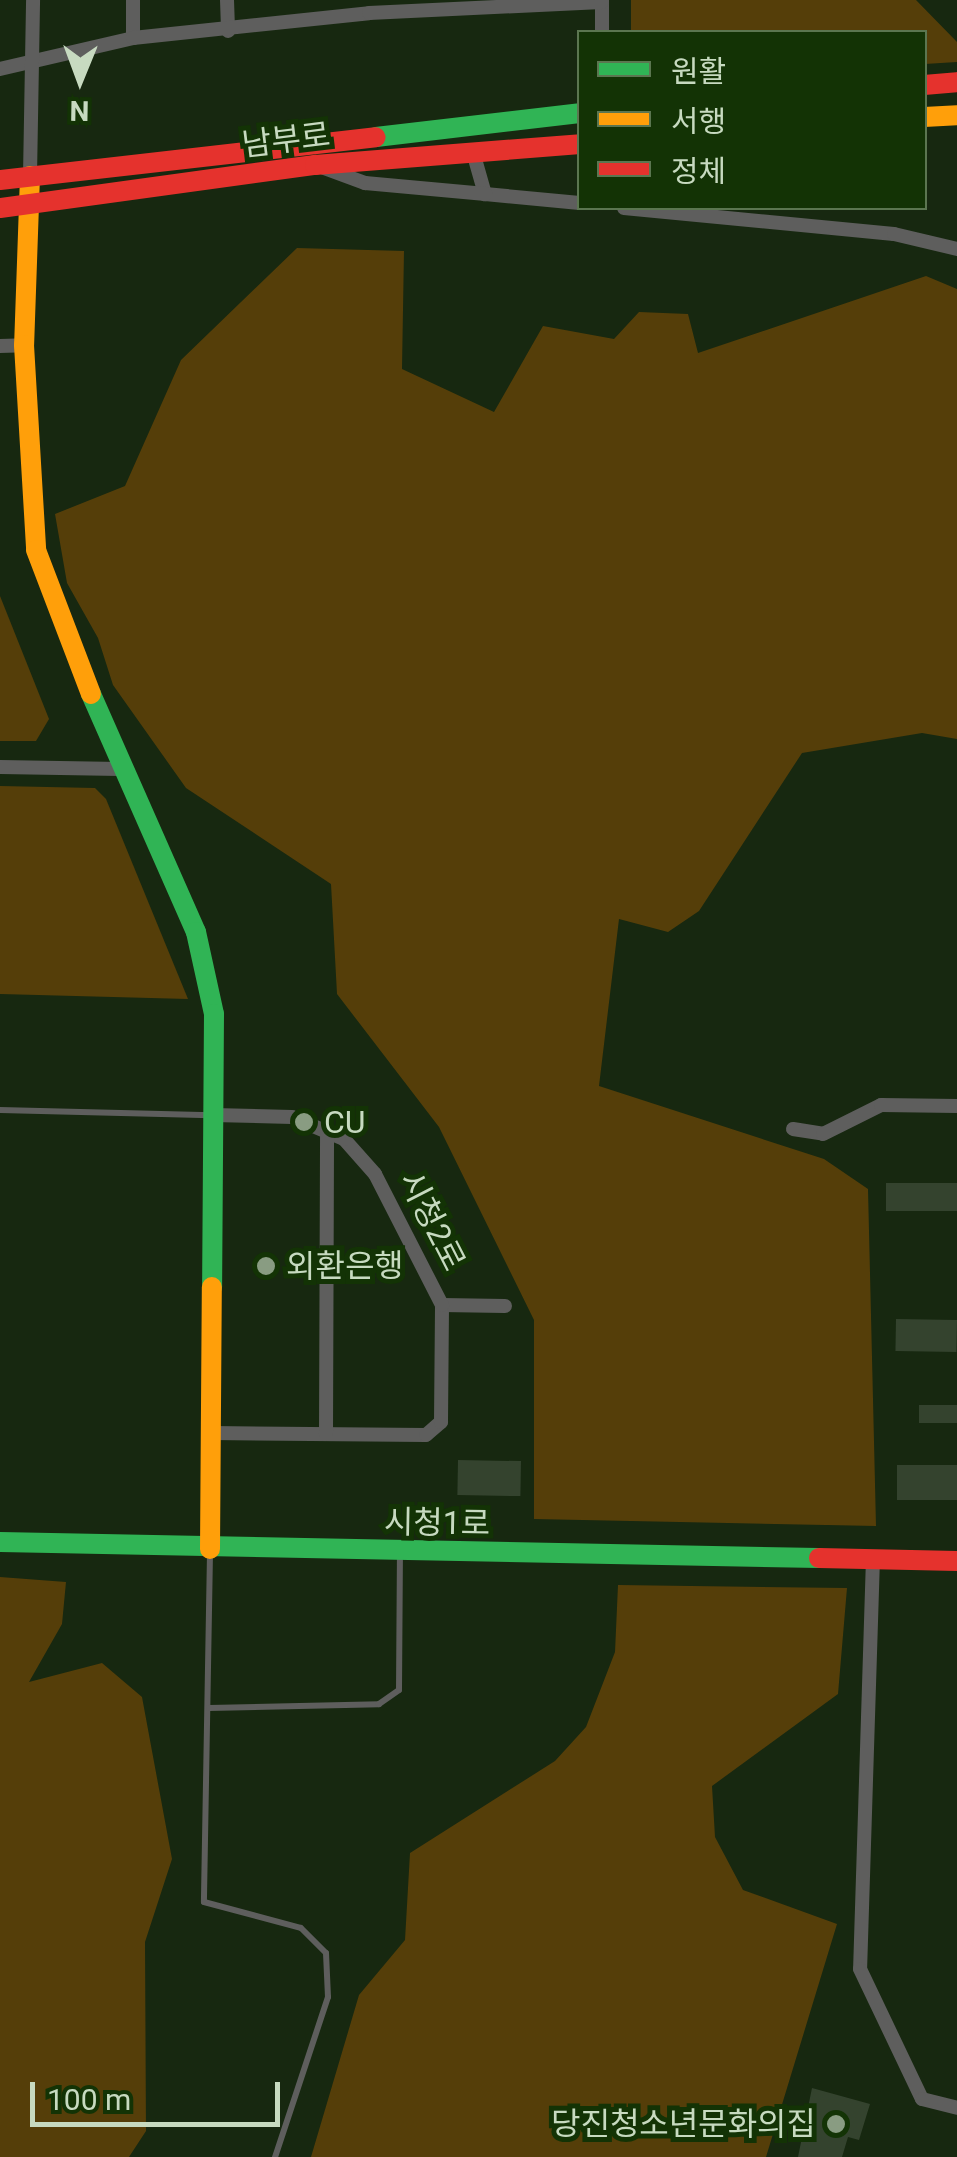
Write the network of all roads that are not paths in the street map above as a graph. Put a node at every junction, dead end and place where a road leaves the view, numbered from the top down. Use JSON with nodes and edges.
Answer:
{"nodes":[{"id":1,"x":33,"y":0,"type":"edge"},
{"id":2,"x":134,"y":0,"type":"edge"},
{"id":3,"x":227,"y":0,"type":"edge"},
{"id":4,"x":602,"y":1,"type":"edge"},
{"id":5,"x":512,"y":2,"type":"edge"},
{"id":6,"x":369,"y":6,"type":"edge"},
{"id":7,"x":602,"y":30,"type":"edge"},
{"id":8,"x":228,"y":31,"type":"junction"},
{"id":9,"x":133,"y":38,"type":"junction"},
{"id":10,"x":31,"y":62,"type":"junction"},
{"id":11,"x":0,"y":70,"type":"edge"},
{"id":12,"x":957,"y":82,"type":"edge"},
{"id":13,"x":927,"y":85,"type":"edge"},
{"id":14,"x":577,"y":113,"type":"edge"},
{"id":15,"x":957,"y":115,"type":"edge"},
{"id":16,"x":927,"y":117,"type":"edge"},
{"id":17,"x":577,"y":144,"type":"edge"},
{"id":18,"x":474,"y":152,"type":"junction"},
{"id":19,"x":315,"y":165,"type":"junction"},
{"id":20,"x":30,"y":176,"type":"junction"},
{"id":21,"x":0,"y":180,"type":"edge"},
{"id":22,"x":486,"y":194,"type":"junction"},
{"id":23,"x":30,"y":203,"type":"junction"},
{"id":24,"x":577,"y":203,"type":"edge"},
{"id":25,"x":0,"y":208,"type":"edge"},
{"id":26,"x":645,"y":210,"type":"edge"},
{"id":27,"x":957,"y":248,"type":"edge"},
{"id":28,"x":24,"y":345,"type":"junction"},
{"id":29,"x":0,"y":346,"type":"edge"},
{"id":30,"x":0,"y":767,"type":"edge"},
{"id":31,"x":120,"y":769,"type":"junction"},
{"id":32,"x":957,"y":1106,"type":"edge"},
{"id":33,"x":0,"y":1110,"type":"edge"},
{"id":34,"x":213,"y":1115,"type":"junction"},
{"id":35,"x":327,"y":1128,"type":"junction"},
{"id":36,"x":793,"y":1129,"type":"dead end"},
{"id":37,"x":327,"y":1166,"type":"junction"},
{"id":38,"x":375,"y":1174,"type":"junction"},
{"id":39,"x":442,"y":1305,"type":"junction"},
{"id":40,"x":506,"y":1306,"type":"dead end"},
{"id":41,"x":211,"y":1434,"type":"junction"},
{"id":42,"x":326,"y":1434,"type":"junction"},
{"id":43,"x":0,"y":1542,"type":"edge"},
{"id":44,"x":210,"y":1549,"type":"junction"},
{"id":45,"x":400,"y":1552,"type":"junction"},
{"id":46,"x":873,"y":1558,"type":"junction"},
{"id":47,"x":957,"y":1561,"type":"edge"},
{"id":48,"x":208,"y":1708,"type":"junction"},
{"id":49,"x":957,"y":2108,"type":"edge"},
{"id":50,"x":275,"y":2157,"type":"edge"}],
"edges":[{"from":1,"to":10,"type":"street"},
{"from":2,"to":9,"type":"street"},
{"from":3,"to":8,"type":"street"},
{"from":4,"to":5,"type":"street"},
{"from":4,"to":7,"type":"street"},
{"from":5,"to":6,"type":"street"},
{"from":6,"to":8,"type":"street"},
{"from":8,"to":9,"type":"street"},
{"from":9,"to":10,"type":"street"},
{"from":10,"to":11,"type":"street"},
{"from":10,"to":20,"type":"street"},
{"from":12,"to":13,"type":"street"},
{"from":14,"to":20,"type":"street","name":"남부로"},
{"from":15,"to":16,"type":"street"},
{"from":17,"to":18,"type":"street","name":"남부로"},
{"from":18,"to":19,"type":"street","name":"남부로"},
{"from":18,"to":22,"type":"street"},
{"from":19,"to":22,"type":"street"},
{"from":19,"to":23,"type":"street","name":"남부로"},
{"from":20,"to":21,"type":"street","name":"남부로"},
{"from":20,"to":23,"type":"street"},
{"from":22,"to":24,"type":"street"},
{"from":23,"to":25,"type":"street","name":"남부로"},
{"from":23,"to":28,"type":"street"},
{"from":26,"to":27,"type":"street"},
{"from":28,"to":29,"type":"street"},
{"from":28,"to":31,"type":"street"},
{"from":30,"to":31,"type":"street"},
{"from":31,"to":34,"type":"street"},
{"from":32,"to":36,"type":"street"},
{"from":33,"to":34,"type":"lane"},
{"from":34,"to":35,"type":"street"},
{"from":34,"to":41,"type":"street"},
{"from":35,"to":37,"type":"street"},
{"from":35,"to":38,"type":"street","name":"시청2로"},
{"from":37,"to":38,"type":"street"},
{"from":37,"to":42,"type":"street"},
{"from":38,"to":39,"type":"street","name":"시청2로"},
{"from":39,"to":40,"type":"street"},
{"from":39,"to":42,"type":"street","name":"시청2로"},
{"from":41,"to":42,"type":"street","name":"시청2로"},
{"from":41,"to":44,"type":"street"},
{"from":43,"to":44,"type":"street","name":"시청1로"},
{"from":44,"to":45,"type":"street","name":"시청1로"},
{"from":44,"to":48,"type":"lane"},
{"from":45,"to":46,"type":"street","name":"시청1로"},
{"from":45,"to":48,"type":"lane"},
{"from":46,"to":47,"type":"street","name":"시청1로"},
{"from":46,"to":49,"type":"street"},
{"from":48,"to":50,"type":"lane"}]}
